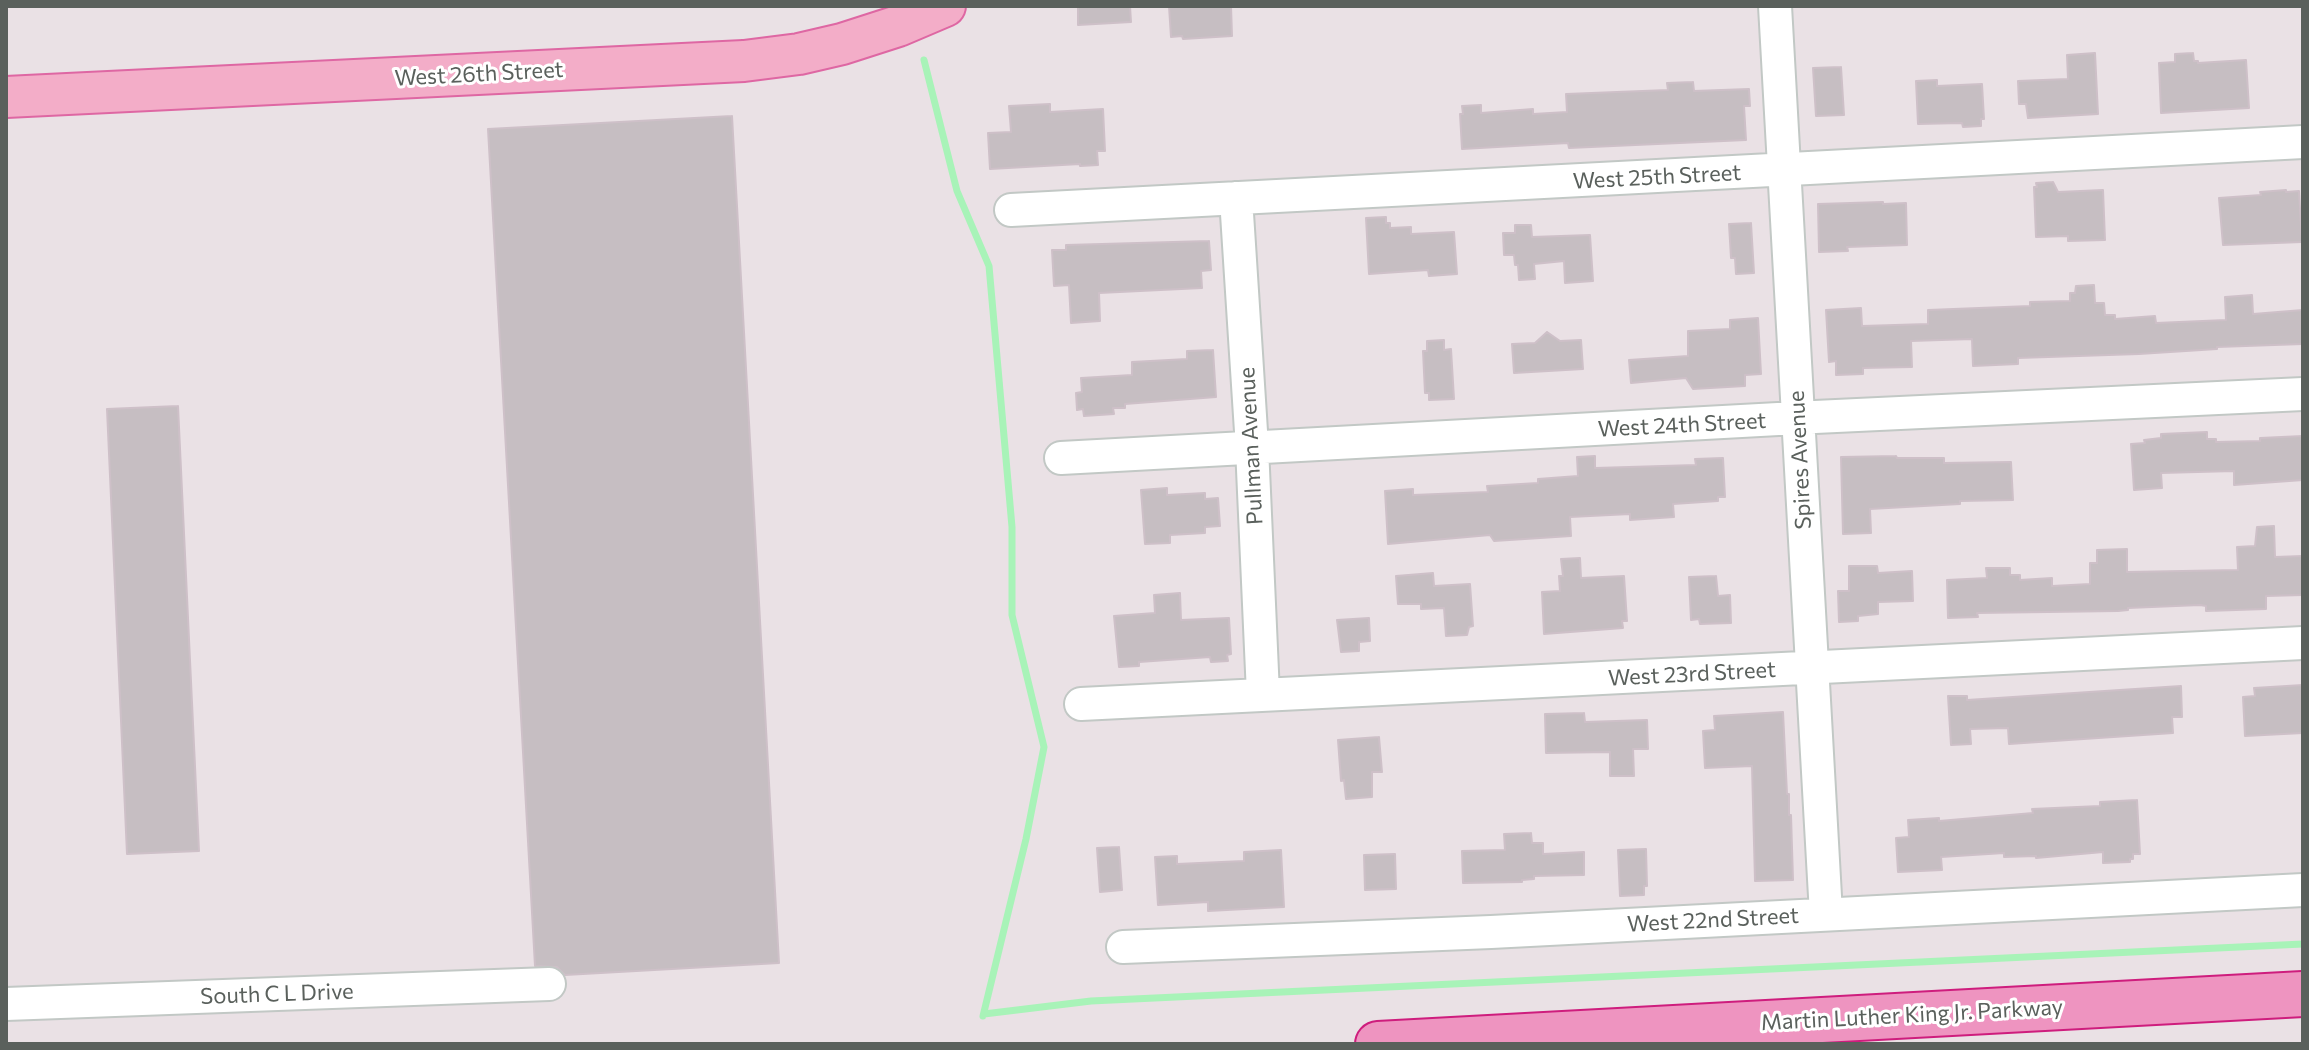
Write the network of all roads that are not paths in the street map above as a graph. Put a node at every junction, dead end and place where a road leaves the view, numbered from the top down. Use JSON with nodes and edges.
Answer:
{"nodes":[{"id":1,"x":945,"y":6,"type":"edge"},
{"id":2,"x":1775,"y":6,"type":"edge"},
{"id":3,"x":6,"y":97,"type":"edge"},
{"id":4,"x":2303,"y":142,"type":"edge"},
{"id":5,"x":1785,"y":170,"type":"junction"},
{"id":6,"x":1236,"y":198,"type":"junction"},
{"id":7,"x":1011,"y":210,"type":"dead end"},
{"id":8,"x":2303,"y":394,"type":"edge"},
{"id":9,"x":1797,"y":418,"type":"junction"},
{"id":10,"x":1252,"y":447,"type":"junction"},
{"id":11,"x":1061,"y":458,"type":"dead end"},
{"id":12,"x":2303,"y":643,"type":"edge"},
{"id":13,"x":1811,"y":669,"type":"junction"},
{"id":14,"x":1263,"y":694,"type":"junction"},
{"id":15,"x":1081,"y":704,"type":"dead end"},
{"id":16,"x":2303,"y":890,"type":"edge"},
{"id":17,"x":1826,"y":914,"type":"junction"},
{"id":18,"x":1123,"y":947,"type":"dead end"},
{"id":19,"x":549,"y":984,"type":"dead end"},
{"id":20,"x":2303,"y":994,"type":"edge"},
{"id":21,"x":6,"y":1004,"type":"edge"},
{"id":22,"x":1378,"y":1044,"type":"edge"}],
"edges":[{"from":1,"to":3,"type":"main road","name":"West 26th Street"},
{"from":2,"to":5,"type":"street","name":"Spires Avenue"},
{"from":4,"to":5,"type":"street","name":"West 25th Street"},
{"from":5,"to":6,"type":"street","name":"West 25th Street"},
{"from":5,"to":9,"type":"street","name":"Spires Avenue"},
{"from":6,"to":7,"type":"street","name":"West 25th Street"},
{"from":6,"to":10,"type":"street","name":"Pullman Avenue"},
{"from":8,"to":9,"type":"street","name":"West 24th Street"},
{"from":9,"to":10,"type":"street","name":"West 24th Street"},
{"from":9,"to":13,"type":"street","name":"Spires Avenue"},
{"from":10,"to":11,"type":"street","name":"West 24th Street"},
{"from":10,"to":14,"type":"street","name":"Pullman Avenue"},
{"from":12,"to":13,"type":"street","name":"West 23rd Street"},
{"from":13,"to":14,"type":"street","name":"West 23rd Street"},
{"from":13,"to":17,"type":"street","name":"Spires Avenue"},
{"from":14,"to":15,"type":"street","name":"West 23rd Street"},
{"from":16,"to":17,"type":"street","name":"West 22nd Street"},
{"from":17,"to":18,"type":"street","name":"West 22nd Street"},
{"from":19,"to":21,"type":"street","name":"South C L Drive"},
{"from":20,"to":22,"type":"highway","name":"Martin Luther King Jr. Parkway"}]}
